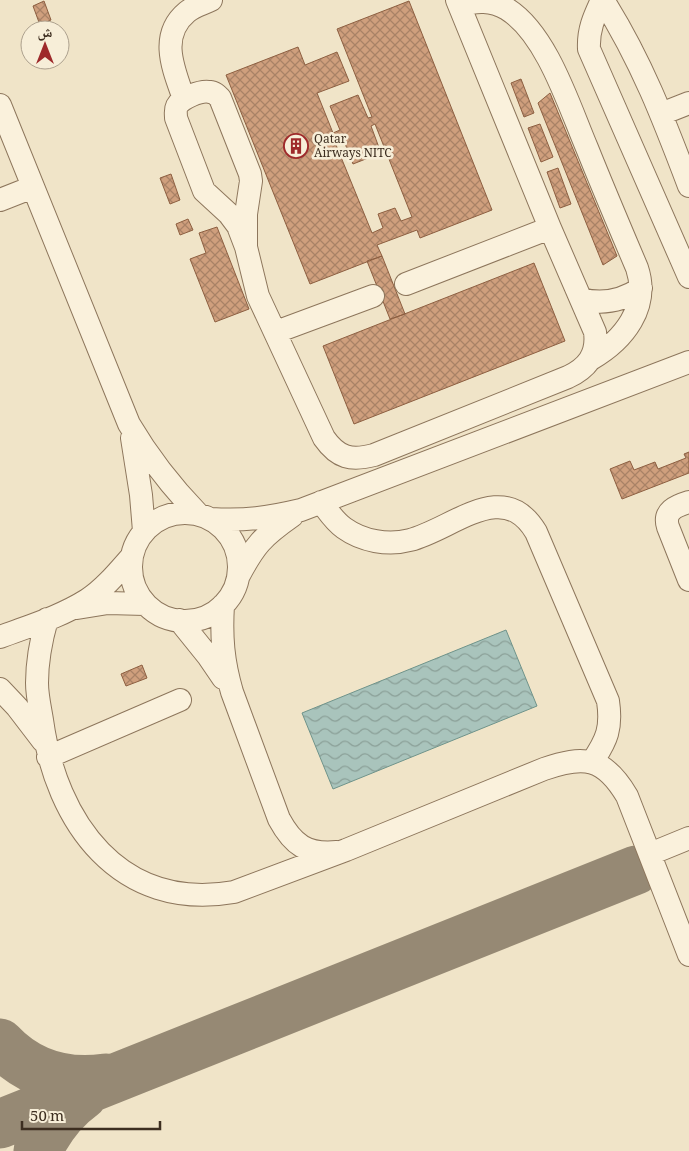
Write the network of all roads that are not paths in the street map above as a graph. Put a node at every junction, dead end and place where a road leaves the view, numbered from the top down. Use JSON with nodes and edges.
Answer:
{"nodes":[{"id":1,"x":211,"y":0,"type":"edge"},
{"id":2,"x":602,"y":0,"type":"edge"},
{"id":3,"x":458,"y":2,"type":"edge"},
{"id":4,"x":184,"y":99,"type":"junction"},
{"id":5,"x":689,"y":103,"type":"edge"},
{"id":6,"x":0,"y":105,"type":"edge"},
{"id":7,"x":661,"y":114,"type":"junction"},
{"id":8,"x":689,"y":186,"type":"edge"},
{"id":9,"x":33,"y":187,"type":"junction"},
{"id":10,"x":0,"y":200,"type":"edge"},
{"id":11,"x":550,"y":228,"type":"junction"},
{"id":12,"x":246,"y":247,"type":"junction"},
{"id":13,"x":689,"y":277,"type":"edge"},
{"id":14,"x":406,"y":284,"type":"dead end"},
{"id":15,"x":641,"y":288,"type":"junction"},
{"id":16,"x":373,"y":296,"type":"dead end"},
{"id":17,"x":581,"y":299,"type":"junction"},
{"id":18,"x":276,"y":332,"type":"junction"},
{"id":19,"x":689,"y":345,"type":"edge"},
{"id":20,"x":591,"y":359,"type":"junction"},
{"id":21,"x":689,"y":362,"type":"edge"},
{"id":22,"x":654,"y":376,"type":"junction"},
{"id":23,"x":129,"y":424,"type":"junction"},
{"id":24,"x":689,"y":502,"type":"edge"},
{"id":25,"x":311,"y":506,"type":"junction"},
{"id":26,"x":205,"y":517,"type":"junction"},
{"id":27,"x":144,"y":531,"type":"junction"},
{"id":28,"x":132,"y":556,"type":"junction"},
{"id":29,"x":238,"y":577,"type":"junction"},
{"id":30,"x":689,"y":580,"type":"edge"},
{"id":31,"x":145,"y":604,"type":"junction"},
{"id":32,"x":223,"y":605,"type":"junction"},
{"id":33,"x":71,"y":609,"type":"junction"},
{"id":34,"x":47,"y":619,"type":"junction"},
{"id":35,"x":178,"y":620,"type":"junction"},
{"id":36,"x":0,"y":637,"type":"edge"},
{"id":37,"x":0,"y":689,"type":"edge"},
{"id":38,"x":232,"y":692,"type":"junction"},
{"id":39,"x":180,"y":700,"type":"dead end"},
{"id":40,"x":46,"y":750,"type":"junction"},
{"id":41,"x":592,"y":762,"type":"junction"},
{"id":42,"x":689,"y":838,"type":"edge"},
{"id":43,"x":346,"y":850,"type":"junction"},
{"id":44,"x":650,"y":854,"type":"junction"},
{"id":45,"x":689,"y":955,"type":"edge"}],
"edges":[{"from":1,"to":4,"type":"lane"},
{"from":2,"to":7,"type":"lane"},
{"from":2,"to":13,"type":"lane"},
{"from":3,"to":11,"type":"lane"},
{"from":3,"to":15,"type":"lane"},
{"from":4,"to":12,"type":"lane"},
{"from":4,"to":12,"type":"lane"},
{"from":5,"to":7,"type":"lane"},
{"from":6,"to":9,"type":"lane"},
{"from":7,"to":8,"type":"lane"},
{"from":9,"to":10,"type":"lane"},
{"from":9,"to":23,"type":"lane"},
{"from":11,"to":14,"type":"lane"},
{"from":11,"to":17,"type":"lane"},
{"from":12,"to":18,"type":"lane"},
{"from":15,"to":17,"type":"lane"},
{"from":15,"to":20,"type":"lane"},
{"from":16,"to":18,"type":"lane"},
{"from":17,"to":20,"type":"lane"},
{"from":18,"to":20,"type":"lane"},
{"from":19,"to":22,"type":"lane"},
{"from":21,"to":22,"type":"lane"},
{"from":22,"to":25,"type":"lane"},
{"from":23,"to":26,"type":"lane"},
{"from":23,"to":27,"type":"lane"},
{"from":24,"to":30,"type":"lane"},
{"from":25,"to":26,"type":"lane"},
{"from":25,"to":29,"type":"lane"},
{"from":25,"to":41,"type":"lane"},
{"from":26,"to":27,"type":"lane"},
{"from":26,"to":29,"type":"lane"},
{"from":27,"to":28,"type":"lane"},
{"from":28,"to":31,"type":"lane"},
{"from":28,"to":33,"type":"lane"},
{"from":29,"to":32,"type":"lane"},
{"from":31,"to":33,"type":"lane"},
{"from":31,"to":35,"type":"lane"},
{"from":32,"to":35,"type":"lane"},
{"from":32,"to":38,"type":"lane"},
{"from":33,"to":34,"type":"lane"},
{"from":34,"to":36,"type":"lane"},
{"from":34,"to":40,"type":"lane"},
{"from":35,"to":38,"type":"lane"},
{"from":37,"to":40,"type":"lane"},
{"from":38,"to":43,"type":"lane"},
{"from":39,"to":40,"type":"lane"},
{"from":40,"to":43,"type":"lane"},
{"from":41,"to":43,"type":"lane"},
{"from":41,"to":44,"type":"lane"},
{"from":42,"to":44,"type":"lane"},
{"from":44,"to":45,"type":"lane"}]}
